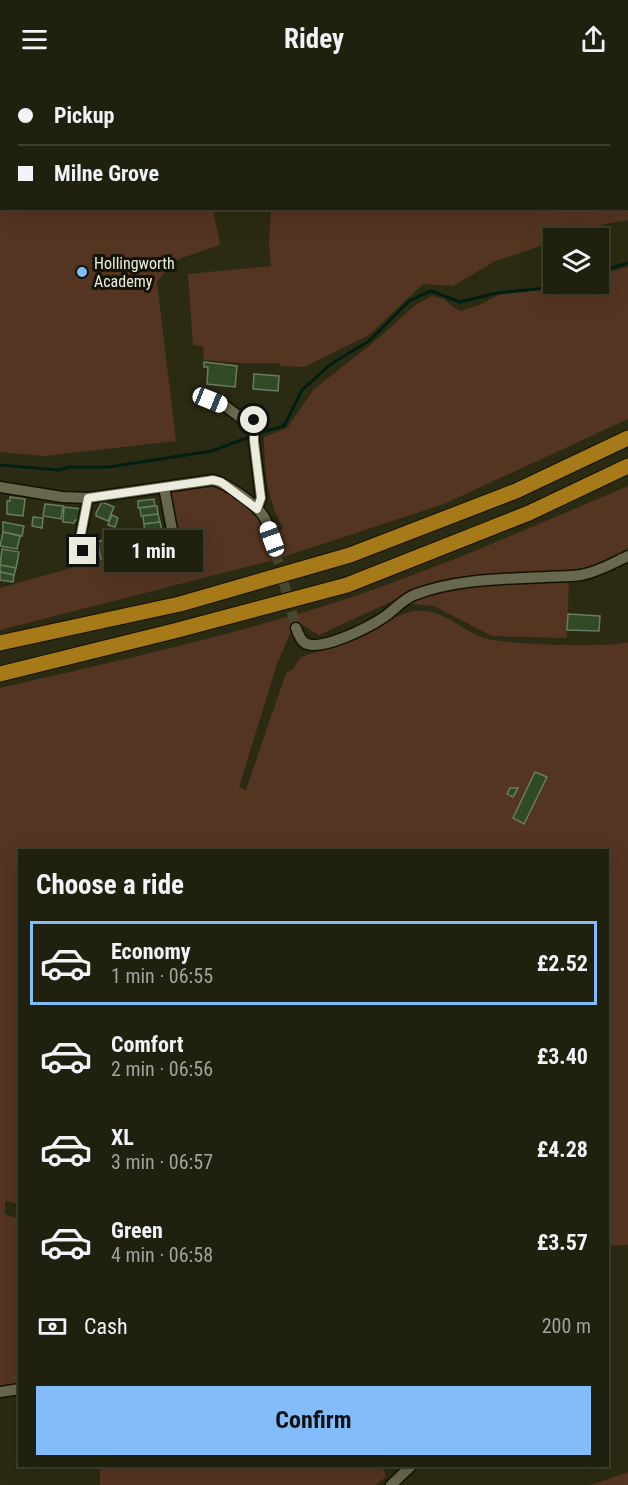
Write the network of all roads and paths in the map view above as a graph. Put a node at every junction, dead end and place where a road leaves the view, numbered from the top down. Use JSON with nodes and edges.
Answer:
{"nodes":[{"id":1,"x":210,"y":400,"type":"dead end"},
{"id":2,"x":628,"y":438,"type":"edge"},
{"id":3,"x":628,"y":466,"type":"edge"},
{"id":4,"x":0,"y":487,"type":"edge"},
{"id":5,"x":164,"y":487,"type":"junction"},
{"id":6,"x":88,"y":498,"type":"junction"},
{"id":7,"x":257,"y":509,"type":"junction"},
{"id":8,"x":173,"y":535,"type":"dead end"},
{"id":9,"x":272,"y":539,"type":"tunnel mouth"},
{"id":10,"x":83,"y":551,"type":"dead end"},
{"id":11,"x":628,"y":556,"type":"edge"},
{"id":12,"x":296,"y":628,"type":"tunnel mouth"},
{"id":13,"x":0,"y":643,"type":"edge"},
{"id":14,"x":0,"y":674,"type":"edge"},
{"id":15,"x":18,"y":1389,"type":"edge"},
{"id":16,"x":0,"y":1392,"type":"edge"},
{"id":17,"x":410,"y":1467,"type":"edge"},
{"id":18,"x":391,"y":1485,"type":"edge"}],
"edges":[{"from":1,"to":7,"type":"street"},
{"from":2,"to":13,"type":"highway"},
{"from":3,"to":14,"type":"highway"},
{"from":4,"to":6,"type":"street"},
{"from":5,"to":6,"type":"street"},
{"from":5,"to":7,"type":"street"},
{"from":5,"to":8,"type":"street"},
{"from":6,"to":10,"type":"street"},
{"from":7,"to":9,"type":"street"},
{"from":11,"to":12,"type":"street"},
{"from":15,"to":16,"type":"street"},
{"from":17,"to":18,"type":"street"}]}
